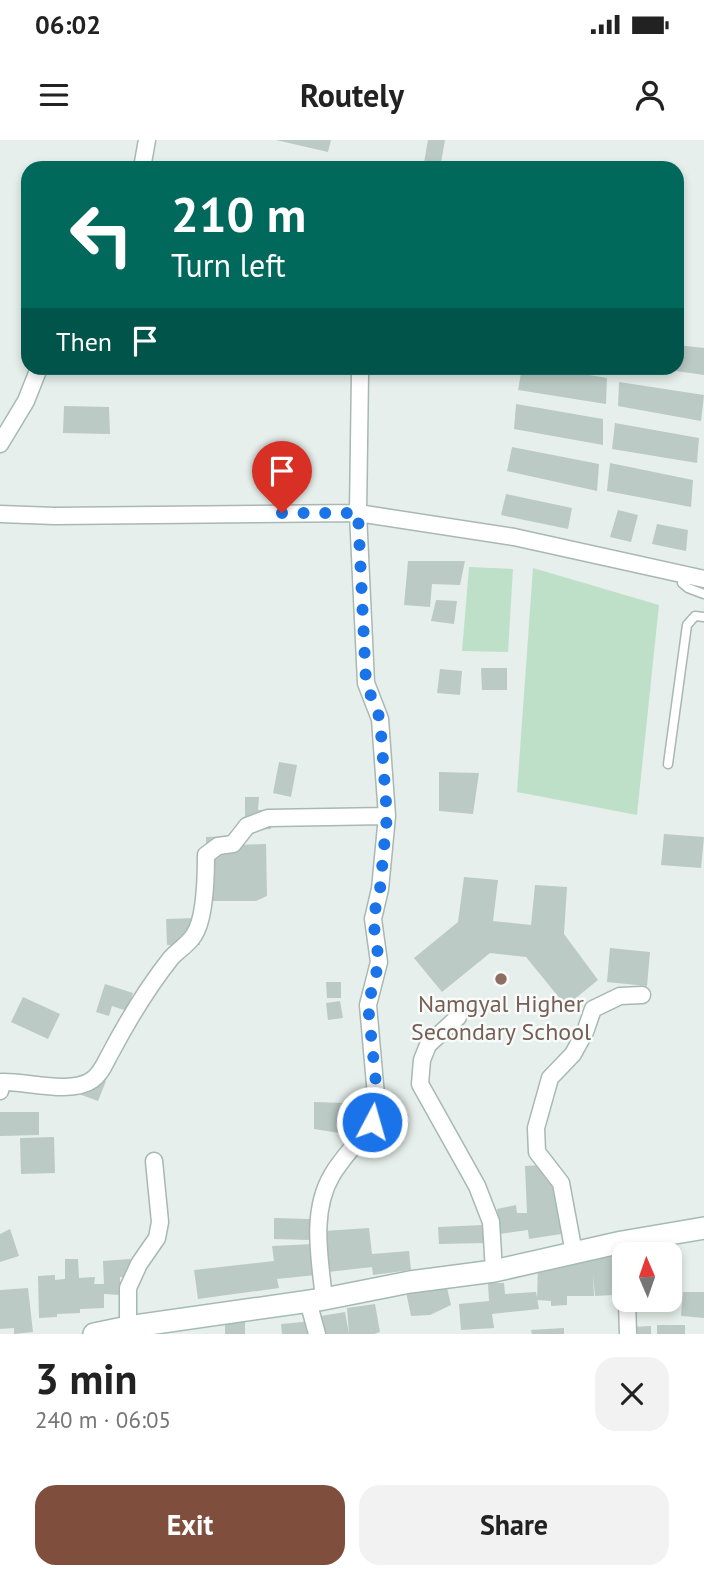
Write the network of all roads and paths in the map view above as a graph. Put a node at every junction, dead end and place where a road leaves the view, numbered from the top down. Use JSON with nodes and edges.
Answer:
{"nodes":[{"id":1,"x":147,"y":140,"type":"edge"},
{"id":2,"x":143,"y":161,"type":"edge"},
{"id":3,"x":36,"y":375,"type":"edge"},
{"id":4,"x":360,"y":375,"type":"edge"},
{"id":5,"x":0,"y":444,"type":"edge"},
{"id":6,"x":358,"y":513,"type":"junction"},
{"id":7,"x":0,"y":514,"type":"edge"},
{"id":8,"x":682,"y":573,"type":"junction"},
{"id":9,"x":704,"y":579,"type":"edge"},
{"id":10,"x":704,"y":594,"type":"edge"},
{"id":11,"x":704,"y":617,"type":"edge"},
{"id":12,"x":668,"y":764,"type":"dead end"},
{"id":13,"x":387,"y":816,"type":"junction"},
{"id":14,"x":642,"y":995,"type":"dead end"},
{"id":15,"x":458,"y":1017,"type":"dead end"},
{"id":16,"x":0,"y":1091,"type":"edge"},
{"id":17,"x":154,"y":1161,"type":"dead end"},
{"id":18,"x":704,"y":1228,"type":"edge"},
{"id":19,"x":622,"y":1242,"type":"edge"},
{"id":20,"x":612,"y":1244,"type":"edge"},
{"id":21,"x":574,"y":1253,"type":"junction"},
{"id":22,"x":494,"y":1271,"type":"junction"},
{"id":23,"x":316,"y":1300,"type":"junction"},
{"id":24,"x":627,"y":1312,"type":"edge"},
{"id":25,"x":128,"y":1327,"type":"junction"},
{"id":26,"x":94,"y":1334,"type":"edge"},
{"id":27,"x":317,"y":1334,"type":"edge"},
{"id":28,"x":628,"y":1334,"type":"edge"}],
"edges":[{"from":1,"to":2,"type":"street"},
{"from":3,"to":5,"type":"street"},
{"from":4,"to":6,"type":"street"},
{"from":6,"to":7,"type":"street"},
{"from":6,"to":8,"type":"street"},
{"from":6,"to":13,"type":"street"},
{"from":8,"to":9,"type":"street"},
{"from":8,"to":10,"type":"lane"},
{"from":11,"to":12,"type":"lane"},
{"from":13,"to":16,"type":"street"},
{"from":13,"to":23,"type":"street"},
{"from":14,"to":21,"type":"street"},
{"from":15,"to":22,"type":"street"},
{"from":17,"to":25,"type":"street"},
{"from":18,"to":19,"type":"main road"},
{"from":20,"to":21,"type":"main road"},
{"from":21,"to":22,"type":"main road"},
{"from":22,"to":23,"type":"main road"},
{"from":23,"to":25,"type":"main road"},
{"from":23,"to":27,"type":"street"},
{"from":24,"to":28,"type":"street"},
{"from":25,"to":26,"type":"main road"}]}
